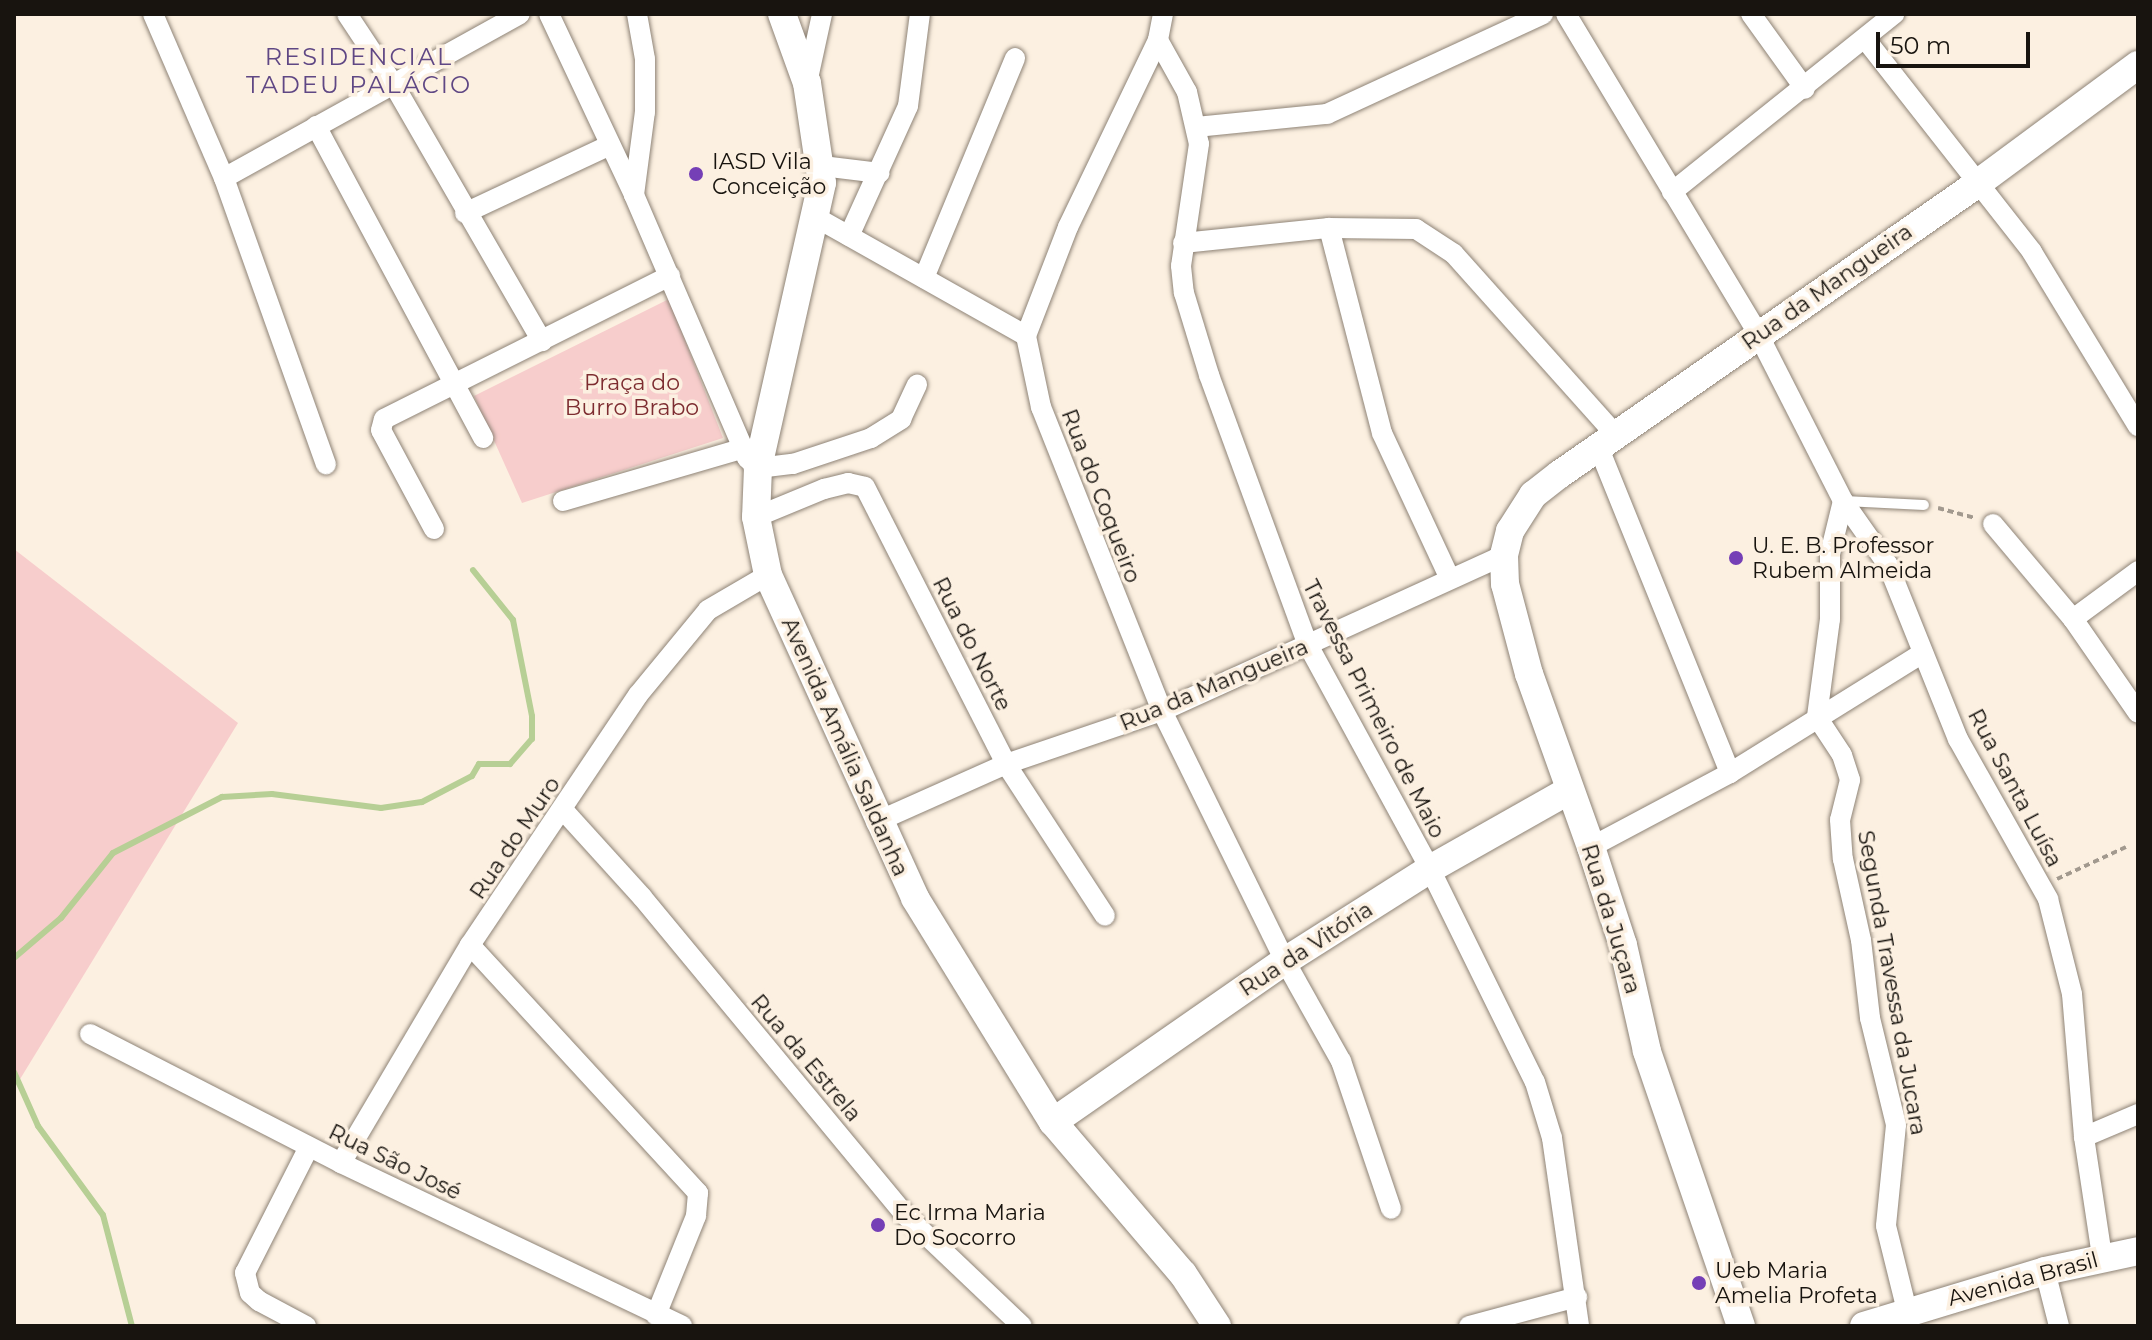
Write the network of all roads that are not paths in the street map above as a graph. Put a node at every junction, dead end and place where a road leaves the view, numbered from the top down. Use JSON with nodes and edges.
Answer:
{"nodes":[{"id":1,"x":153,"y":14,"type":"edge"},
{"id":2,"x":347,"y":14,"type":"edge"},
{"id":3,"x":520,"y":14,"type":"edge"},
{"id":4,"x":549,"y":14,"type":"edge"},
{"id":5,"x":637,"y":14,"type":"edge"},
{"id":6,"x":782,"y":14,"type":"edge"},
{"id":7,"x":822,"y":14,"type":"edge"},
{"id":8,"x":920,"y":14,"type":"edge"},
{"id":9,"x":1163,"y":14,"type":"edge"},
{"id":10,"x":1543,"y":14,"type":"edge"},
{"id":11,"x":1566,"y":14,"type":"edge"},
{"id":12,"x":1751,"y":14,"type":"edge"},
{"id":13,"x":1894,"y":14,"type":"edge"},
{"id":14,"x":1158,"y":40,"type":"junction"},
{"id":15,"x":1866,"y":40,"type":"junction"},
{"id":16,"x":1015,"y":58,"type":"dead end"},
{"id":17,"x":2138,"y":65,"type":"edge"},
{"id":18,"x":807,"y":83,"type":"junction"},
{"id":19,"x":394,"y":85,"type":"junction"},
{"id":20,"x":1805,"y":89,"type":"junction"},
{"id":21,"x":316,"y":126,"type":"junction"},
{"id":22,"x":1196,"y":127,"type":"junction"},
{"id":23,"x":610,"y":145,"type":"junction"},
{"id":24,"x":822,"y":166,"type":"junction"},
{"id":25,"x":880,"y":173,"type":"junction"},
{"id":26,"x":224,"y":178,"type":"junction"},
{"id":27,"x":1977,"y":184,"type":"junction"},
{"id":28,"x":1672,"y":192,"type":"junction"},
{"id":29,"x":634,"y":195,"type":"junction"},
{"id":30,"x":465,"y":213,"type":"junction"},
{"id":31,"x":817,"y":218,"type":"junction"},
{"id":32,"x":1329,"y":228,"type":"junction"},
{"id":33,"x":849,"y":236,"type":"junction"},
{"id":34,"x":1183,"y":243,"type":"junction"},
{"id":35,"x":670,"y":276,"type":"junction"},
{"id":36,"x":924,"y":278,"type":"junction"},
{"id":37,"x":1758,"y":334,"type":"junction"},
{"id":38,"x":1026,"y":336,"type":"junction"},
{"id":39,"x":542,"y":341,"type":"junction"},
{"id":40,"x":917,"y":384,"type":"dead end"},
{"id":41,"x":455,"y":385,"type":"junction"},
{"id":42,"x":2138,"y":426,"type":"edge"},
{"id":43,"x":483,"y":438,"type":"dead end"},
{"id":44,"x":1606,"y":440,"type":"junction"},
{"id":45,"x":749,"y":458,"type":"junction"},
{"id":46,"x":326,"y":464,"type":"dead end"},
{"id":47,"x":563,"y":501,"type":"dead end"},
{"id":48,"x":1843,"y":501,"type":"junction"},
{"id":49,"x":1924,"y":505,"type":"road end"},
{"id":50,"x":1519,"y":512,"type":"joint"},
{"id":51,"x":756,"y":517,"type":"junction"},
{"id":52,"x":1993,"y":524,"type":"road end"},
{"id":53,"x":434,"y":529,"type":"dead end"},
{"id":54,"x":1504,"y":555,"type":"junction"},
{"id":55,"x":2138,"y":571,"type":"edge"},
{"id":56,"x":768,"y":575,"type":"junction"},
{"id":57,"x":1450,"y":579,"type":"junction"},
{"id":58,"x":2073,"y":619,"type":"junction"},
{"id":59,"x":1308,"y":645,"type":"junction"},
{"id":60,"x":1923,"y":653,"type":"junction"},
{"id":61,"x":1162,"y":711,"type":"junction"},
{"id":62,"x":2138,"y":713,"type":"edge"},
{"id":63,"x":1817,"y":717,"type":"junction"},
{"id":64,"x":1006,"y":764,"type":"junction"},
{"id":65,"x":1730,"y":773,"type":"junction"},
{"id":66,"x":1568,"y":791,"type":"junction"},
{"id":67,"x":564,"y":811,"type":"junction"},
{"id":68,"x":876,"y":822,"type":"junction"},
{"id":69,"x":1591,"y":847,"type":"junction"},
{"id":70,"x":1430,"y":869,"type":"junction"},
{"id":71,"x":1105,"y":916,"type":"dead end"},
{"id":72,"x":470,"y":945,"type":"junction"},
{"id":73,"x":1285,"y":961,"type":"junction"},
{"id":74,"x":90,"y":1034,"type":"dead end"},
{"id":75,"x":2138,"y":1114,"type":"edge"},
{"id":76,"x":1053,"y":1122,"type":"junction"},
{"id":77,"x":2084,"y":1137,"type":"junction"},
{"id":78,"x":309,"y":1147,"type":"junction"},
{"id":79,"x":341,"y":1163,"type":"junction"},
{"id":80,"x":1391,"y":1209,"type":"dead end"},
{"id":81,"x":2138,"y":1251,"type":"edge"},
{"id":82,"x":2102,"y":1256,"type":"junction"},
{"id":83,"x":2045,"y":1271,"type":"junction"},
{"id":84,"x":1577,"y":1297,"type":"junction"},
{"id":85,"x":656,"y":1315,"type":"junction"},
{"id":86,"x":1888,"y":1320,"type":"edge"},
{"id":87,"x":306,"y":1326,"type":"edge"},
{"id":88,"x":682,"y":1326,"type":"edge"},
{"id":89,"x":1022,"y":1326,"type":"edge"},
{"id":90,"x":1217,"y":1326,"type":"edge"},
{"id":91,"x":1469,"y":1326,"type":"edge"},
{"id":92,"x":1579,"y":1326,"type":"edge"},
{"id":93,"x":1741,"y":1326,"type":"edge"},
{"id":94,"x":2059,"y":1326,"type":"edge"}],
"edges":[{"from":1,"to":26,"type":"street"},
{"from":2,"to":19,"type":"street"},
{"from":3,"to":19,"type":"street"},
{"from":4,"to":23,"type":"street"},
{"from":5,"to":29,"type":"street"},
{"from":6,"to":18,"type":"street","name":"Avenida Amália Saldanha"},
{"from":7,"to":18,"type":"street","name":"Avenida Amália Saldanha"},
{"from":8,"to":25,"type":"street"},
{"from":9,"to":14,"type":"street"},
{"from":10,"to":22,"type":"street"},
{"from":11,"to":28,"type":"street","name":"Rua Santa Luísa"},
{"from":12,"to":20,"type":"street"},
{"from":13,"to":15,"type":"street"},
{"from":14,"to":22,"type":"street","name":"Travessa Primeiro de Maio"},
{"from":14,"to":38,"type":"street"},
{"from":15,"to":20,"type":"street"},
{"from":15,"to":27,"type":"street"},
{"from":16,"to":36,"type":"street"},
{"from":17,"to":27,"type":"street","name":"Rua da Mangueira"},
{"from":18,"to":24,"type":"street","name":"Avenida Amália Saldanha"},
{"from":19,"to":21,"type":"street"},
{"from":19,"to":30,"type":"street"},
{"from":20,"to":28,"type":"street"},
{"from":21,"to":26,"type":"street"},
{"from":21,"to":41,"type":"street"},
{"from":22,"to":34,"type":"street","name":"Travessa Primeiro de Maio"},
{"from":23,"to":29,"type":"street"},
{"from":23,"to":30,"type":"street"},
{"from":24,"to":25,"type":"street"},
{"from":24,"to":31,"type":"street","name":"Avenida Amália Saldanha"},
{"from":25,"to":33,"type":"street"},
{"from":26,"to":46,"type":"street"},
{"from":27,"to":37,"type":"street","name":"Rua da Mangueira"},
{"from":27,"to":42,"type":"street"},
{"from":28,"to":37,"type":"street","name":"Rua Santa Luísa"},
{"from":29,"to":35,"type":"street"},
{"from":30,"to":39,"type":"street"},
{"from":31,"to":33,"type":"street"},
{"from":31,"to":45,"type":"street","name":"Avenida Amália Saldanha"},
{"from":32,"to":34,"type":"street"},
{"from":32,"to":44,"type":"street"},
{"from":32,"to":57,"type":"street"},
{"from":33,"to":36,"type":"street"},
{"from":34,"to":59,"type":"street","name":"Travessa Primeiro de Maio"},
{"from":35,"to":39,"type":"street"},
{"from":35,"to":45,"type":"street"},
{"from":36,"to":38,"type":"street"},
{"from":37,"to":44,"type":"street","name":"Rua da Mangueira"},
{"from":37,"to":48,"type":"street","name":"Rua Santa Luísa"},
{"from":38,"to":61,"type":"street","name":"Rua do Coqueiro"},
{"from":39,"to":41,"type":"street"},
{"from":40,"to":45,"type":"street"},
{"from":41,"to":43,"type":"street"},
{"from":41,"to":53,"type":"street"},
{"from":44,"to":50,"type":"street","name":"Rua da Mangueira"},
{"from":44,"to":65,"type":"street"},
{"from":45,"to":47,"type":"street"},
{"from":45,"to":51,"type":"street","name":"Avenida Amália Saldanha"},
{"from":48,"to":49,"type":"lane"},
{"from":48,"to":60,"type":"street","name":"Rua Santa Luísa"},
{"from":48,"to":63,"type":"street"},
{"from":50,"to":54,"type":"street","name":"Rua da Juçara"},
{"from":51,"to":56,"type":"street","name":"Avenida Amália Saldanha"},
{"from":51,"to":64,"type":"street","name":"Rua do Norte"},
{"from":52,"to":58,"type":"street"},
{"from":54,"to":57,"type":"street","name":"Rua da Mangueira"},
{"from":54,"to":66,"type":"street","name":"Rua da Juçara"},
{"from":55,"to":58,"type":"street"},
{"from":56,"to":67,"type":"street","name":"Rua do Muro"},
{"from":56,"to":68,"type":"street","name":"Avenida Amália Saldanha"},
{"from":57,"to":59,"type":"street","name":"Rua da Mangueira"},
{"from":58,"to":62,"type":"street"},
{"from":59,"to":61,"type":"street","name":"Rua da Mangueira"},
{"from":59,"to":70,"type":"street","name":"Travessa Primeiro de Maio"},
{"from":60,"to":63,"type":"street"},
{"from":60,"to":77,"type":"street","name":"Rua Santa Luísa"},
{"from":61,"to":64,"type":"street","name":"Rua da Mangueira"},
{"from":61,"to":73,"type":"street","name":"Rua do Coqueiro"},
{"from":63,"to":65,"type":"street"},
{"from":63,"to":86,"type":"street","name":"Segunda Travessa da Jucara"},
{"from":64,"to":68,"type":"street","name":"Rua da Mangueira"},
{"from":64,"to":71,"type":"street","name":"Rua do Norte"},
{"from":65,"to":69,"type":"street"},
{"from":66,"to":69,"type":"street","name":"Rua da Juçara"},
{"from":66,"to":70,"type":"street","name":"Rua da Vitória"},
{"from":67,"to":72,"type":"street","name":"Rua do Muro"},
{"from":67,"to":89,"type":"street","name":"Rua da Estrela"},
{"from":68,"to":76,"type":"street","name":"Avenida Amália Saldanha"},
{"from":69,"to":93,"type":"street","name":"Rua da Juçara"},
{"from":70,"to":73,"type":"street","name":"Rua da Vitória"},
{"from":70,"to":84,"type":"street","name":"Travessa Primeiro de Maio"},
{"from":72,"to":79,"type":"street","name":"Rua do Muro"},
{"from":72,"to":85,"type":"street"},
{"from":73,"to":76,"type":"street","name":"Rua da Vitória"},
{"from":73,"to":80,"type":"street","name":"Rua do Coqueiro"},
{"from":74,"to":78,"type":"street","name":"Rua São José"},
{"from":75,"to":77,"type":"street"},
{"from":76,"to":90,"type":"street","name":"Avenida Amália Saldanha"},
{"from":77,"to":82,"type":"street","name":"Rua Santa Luísa"},
{"from":78,"to":79,"type":"street","name":"Rua São José"},
{"from":78,"to":87,"type":"street"},
{"from":79,"to":85,"type":"street","name":"Rua São José"},
{"from":81,"to":82,"type":"street","name":"Avenida Brasil"},
{"from":82,"to":83,"type":"street","name":"Avenida Brasil"},
{"from":83,"to":86,"type":"street","name":"Avenida Brasil"},
{"from":83,"to":94,"type":"street"},
{"from":84,"to":91,"type":"street"},
{"from":84,"to":92,"type":"street","name":"Travessa Primeiro de Maio"},
{"from":85,"to":88,"type":"street","name":"Rua São José"}]}
